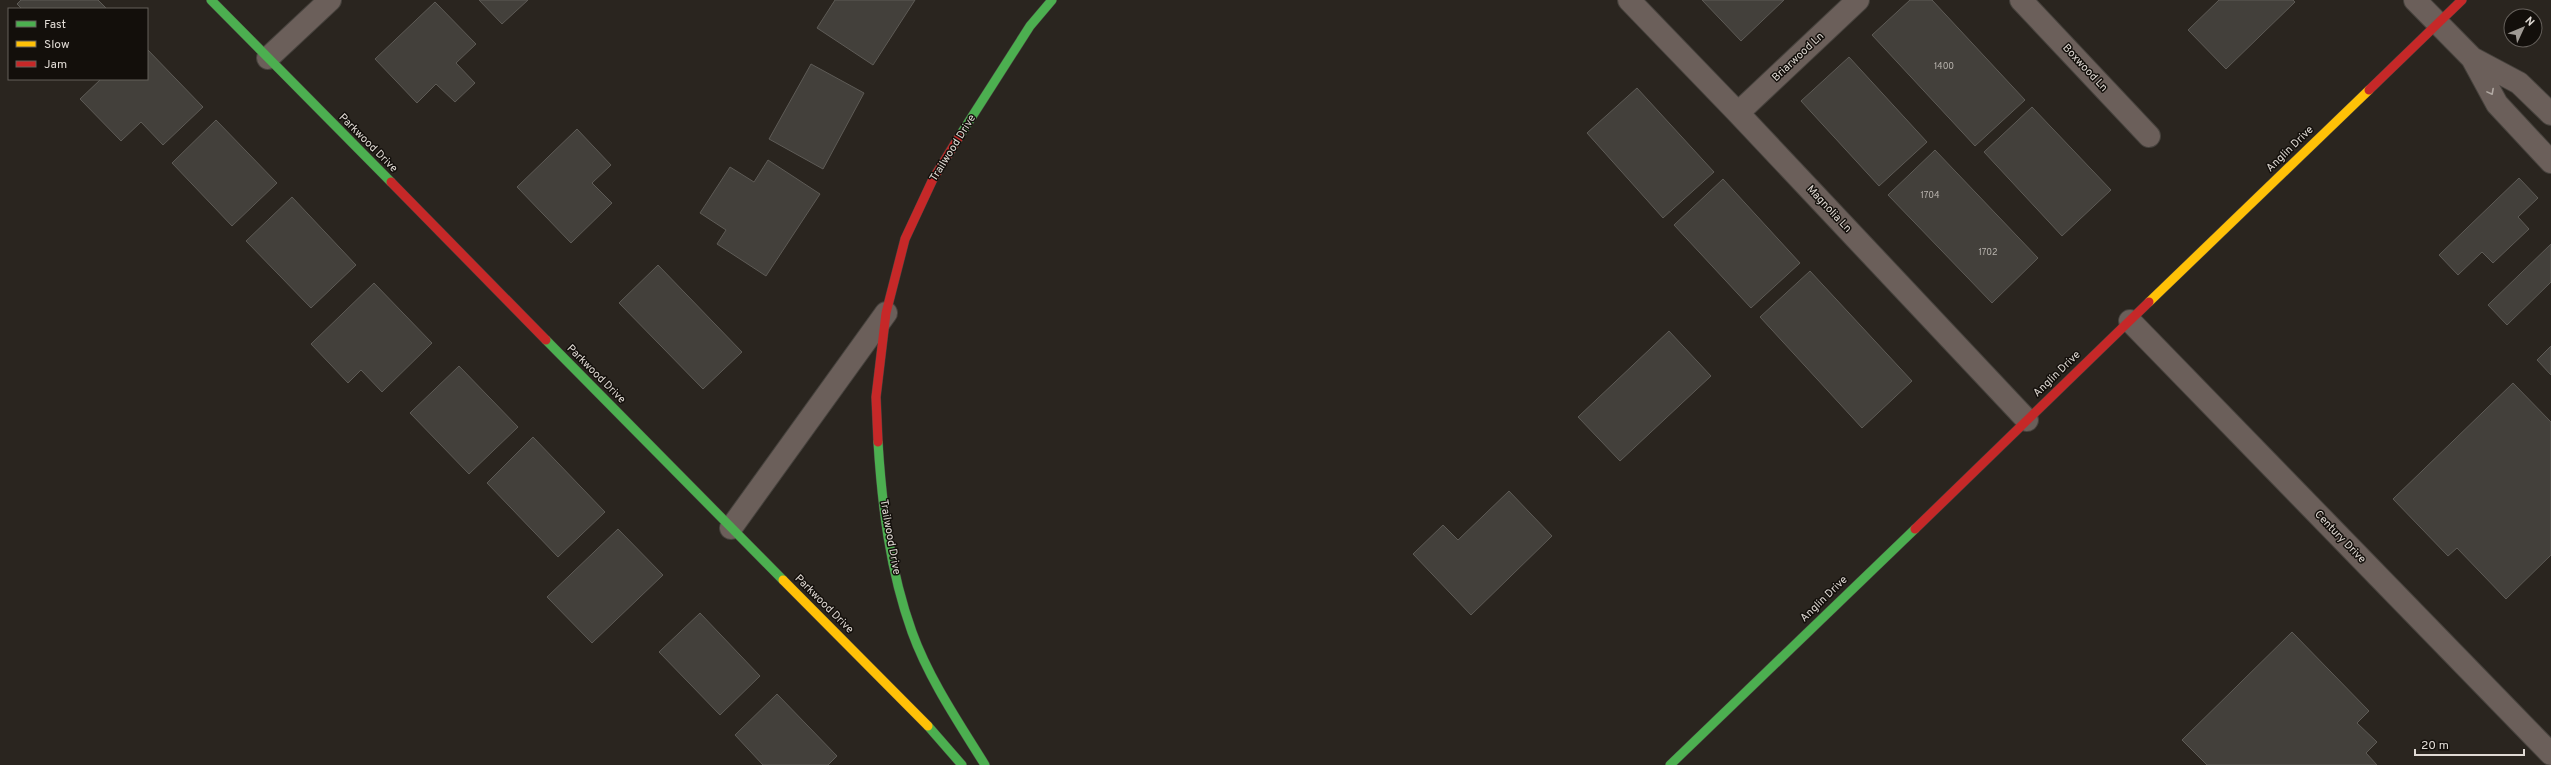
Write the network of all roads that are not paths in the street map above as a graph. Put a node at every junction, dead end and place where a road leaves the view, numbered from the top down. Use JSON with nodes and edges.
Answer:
{"nodes":[{"id":1,"x":211,"y":0,"type":"edge"},
{"id":2,"x":330,"y":0,"type":"edge"},
{"id":3,"x":1052,"y":0,"type":"edge"},
{"id":4,"x":1629,"y":0,"type":"edge"},
{"id":5,"x":1858,"y":0,"type":"edge"},
{"id":6,"x":2021,"y":0,"type":"edge"},
{"id":7,"x":2415,"y":0,"type":"edge"},
{"id":8,"x":2462,"y":0,"type":"edge"},
{"id":9,"x":2438,"y":24,"type":"junction"},
{"id":10,"x":268,"y":58,"type":"junction"},
{"id":11,"x":2472,"y":58,"type":"junction"},
{"id":12,"x":1738,"y":113,"type":"junction"},
{"id":13,"x":2551,"y":114,"type":"edge"},
{"id":14,"x":2149,"y":136,"type":"dead end"},
{"id":15,"x":2551,"y":162,"type":"edge"},
{"id":16,"x":886,"y":313,"type":"junction"},
{"id":17,"x":2130,"y":320,"type":"junction"},
{"id":18,"x":2027,"y":420,"type":"junction"},
{"id":19,"x":731,"y":528,"type":"junction"},
{"id":20,"x":2551,"y":754,"type":"edge"},
{"id":21,"x":962,"y":765,"type":"edge"},
{"id":22,"x":985,"y":765,"type":"edge"},
{"id":23,"x":1670,"y":765,"type":"edge"}],
"edges":[{"from":1,"to":10,"type":"street","name":"Parkwood Drive"},
{"from":2,"to":10,"type":"street"},
{"from":3,"to":16,"type":"street","name":"Trailwood Drive"},
{"from":4,"to":12,"type":"street","name":"Magnolia Ln"},
{"from":5,"to":12,"type":"street","name":"Briarwood Ln"},
{"from":6,"to":14,"type":"street","name":"Boxwood Ln"},
{"from":7,"to":9,"type":"street"},
{"from":8,"to":9,"type":"street","name":"Anglin Drive"},
{"from":9,"to":11,"type":"street"},
{"from":9,"to":17,"type":"street","name":"Anglin Drive"},
{"from":10,"to":19,"type":"street","name":"Parkwood Drive"},
{"from":11,"to":13,"type":"street"},
{"from":11,"to":15,"type":"street","one_way":true},
{"from":12,"to":18,"type":"street","name":"Magnolia Ln"},
{"from":16,"to":19,"type":"street","name":"Trailwood Drive"},
{"from":16,"to":22,"type":"street","name":"Trailwood Drive"},
{"from":17,"to":18,"type":"street","name":"Anglin Drive"},
{"from":17,"to":20,"type":"street","name":"Century Drive"},
{"from":18,"to":23,"type":"street","name":"Anglin Drive"},
{"from":19,"to":21,"type":"street","name":"Parkwood Drive"}]}
